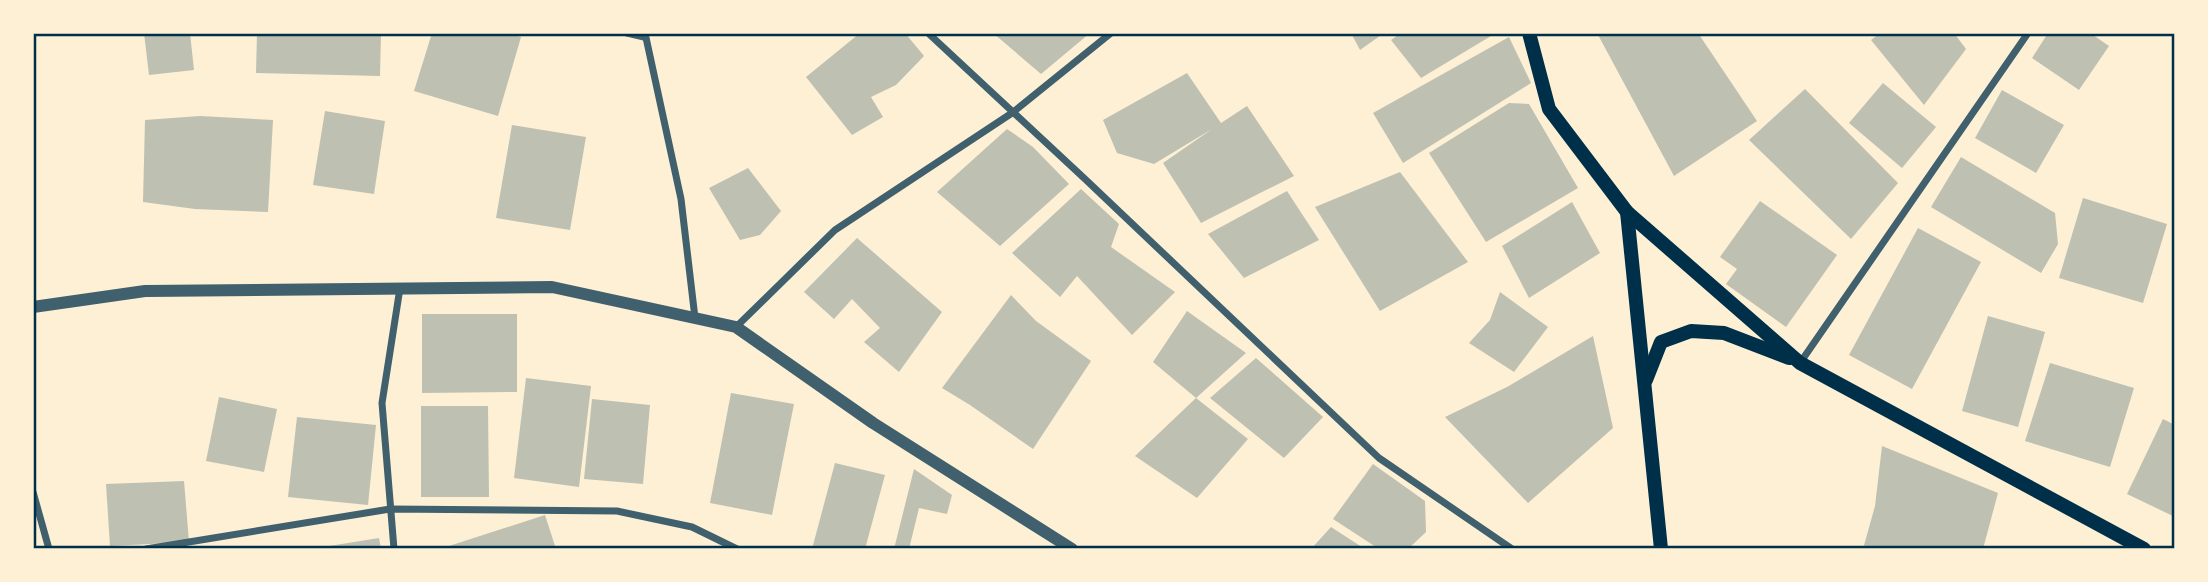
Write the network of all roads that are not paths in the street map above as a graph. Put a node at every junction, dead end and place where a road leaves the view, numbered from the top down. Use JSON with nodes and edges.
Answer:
{"nodes":[{"id":1,"x":627,"y":33,"type":"edge"},
{"id":2,"x":928,"y":33,"type":"edge"},
{"id":3,"x":1111,"y":33,"type":"edge"},
{"id":4,"x":1529,"y":33,"type":"edge"},
{"id":5,"x":2028,"y":33,"type":"edge"},
{"id":6,"x":644,"y":35,"type":"edge"},
{"id":7,"x":1013,"y":113,"type":"junction"},
{"id":8,"x":1627,"y":212,"type":"junction"},
{"id":9,"x":400,"y":288,"type":"junction"},
{"id":10,"x":33,"y":307,"type":"edge"},
{"id":11,"x":695,"y":318,"type":"junction"},
{"id":12,"x":736,"y":327,"type":"junction"},
{"id":13,"x":1800,"y":363,"type":"junction"},
{"id":14,"x":1644,"y":385,"type":"junction"},
{"id":15,"x":33,"y":492,"type":"edge"},
{"id":16,"x":390,"y":509,"type":"junction"},
{"id":17,"x":49,"y":549,"type":"edge"},
{"id":18,"x":146,"y":549,"type":"edge"},
{"id":19,"x":394,"y":549,"type":"edge"},
{"id":20,"x":737,"y":549,"type":"edge"},
{"id":21,"x":1072,"y":549,"type":"edge"},
{"id":22,"x":1512,"y":549,"type":"edge"},
{"id":23,"x":1661,"y":549,"type":"edge"},
{"id":24,"x":2144,"y":549,"type":"edge"}],
"edges":[{"from":1,"to":6,"type":"street"},
{"from":2,"to":7,"type":"street"},
{"from":3,"to":7,"type":"street"},
{"from":4,"to":8,"type":"main road"},
{"from":5,"to":13,"type":"street"},
{"from":6,"to":11,"type":"street"},
{"from":7,"to":12,"type":"street"},
{"from":7,"to":22,"type":"street"},
{"from":8,"to":13,"type":"main road"},
{"from":8,"to":14,"type":"main road"},
{"from":9,"to":10,"type":"street"},
{"from":9,"to":11,"type":"street"},
{"from":9,"to":16,"type":"street"},
{"from":11,"to":12,"type":"street"},
{"from":12,"to":21,"type":"street"},
{"from":13,"to":14,"type":"main road"},
{"from":13,"to":24,"type":"main road"},
{"from":14,"to":23,"type":"main road"},
{"from":15,"to":17,"type":"street"},
{"from":16,"to":18,"type":"street"},
{"from":16,"to":19,"type":"street"},
{"from":16,"to":20,"type":"street"}]}
